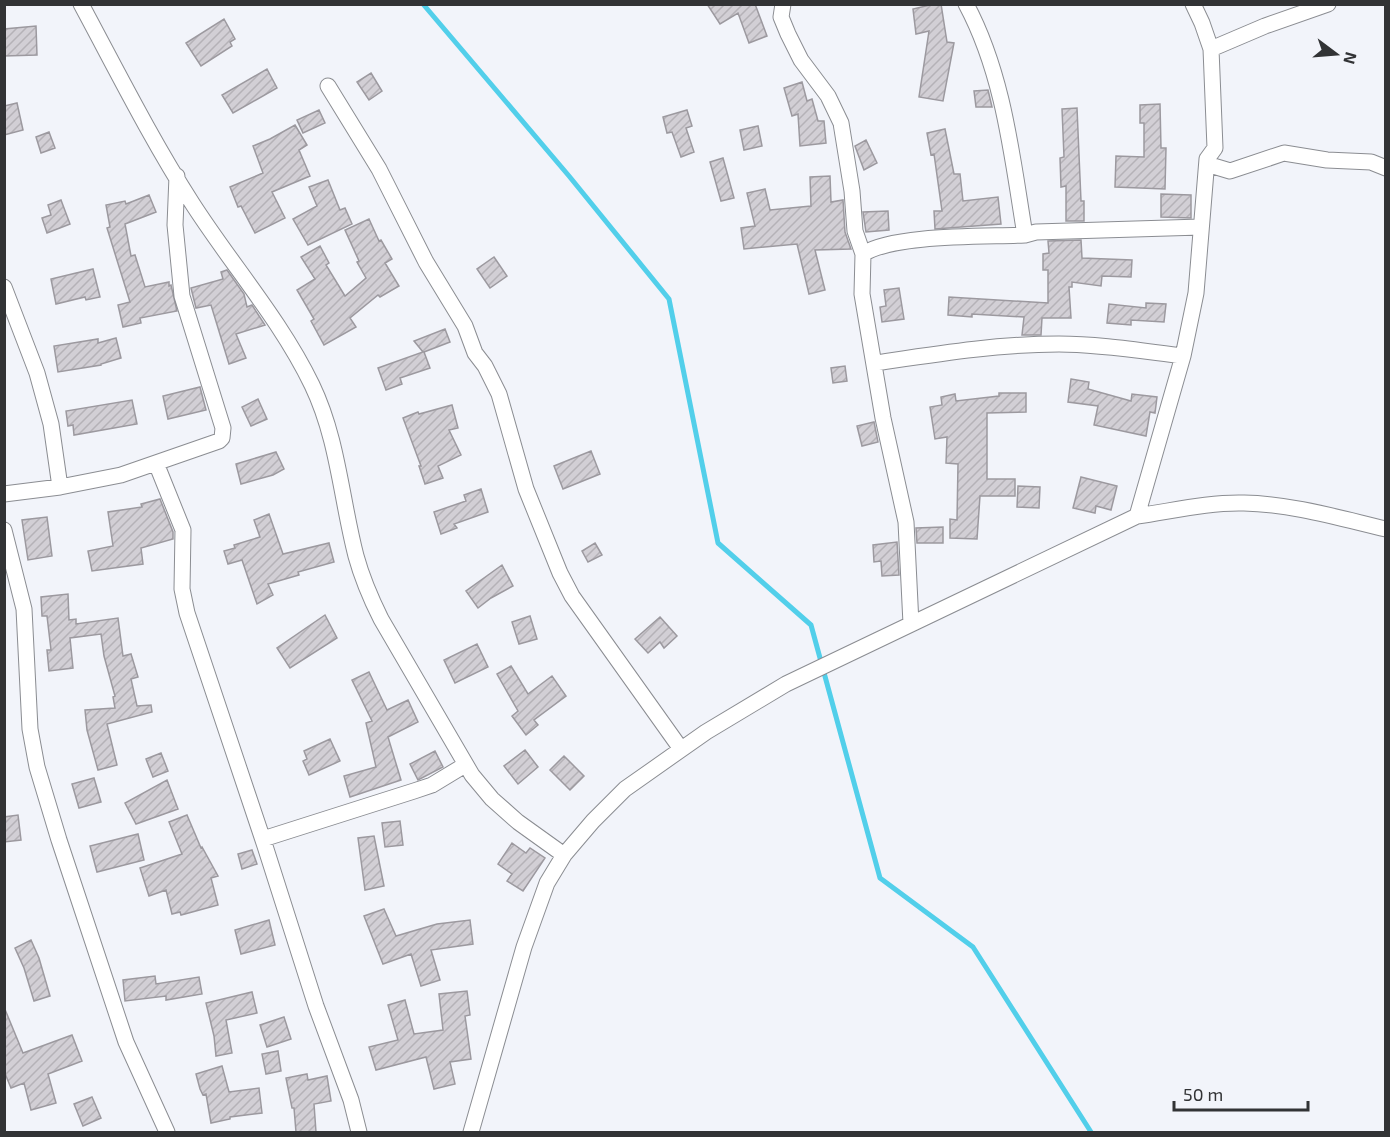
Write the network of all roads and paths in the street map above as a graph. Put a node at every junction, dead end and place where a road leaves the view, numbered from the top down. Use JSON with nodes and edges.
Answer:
{"nodes":[{"id":1,"x":81,"y":4,"type":"edge"},
{"id":2,"x":783,"y":4,"type":"edge"},
{"id":3,"x":966,"y":4,"type":"edge"},
{"id":4,"x":1193,"y":4,"type":"edge"},
{"id":5,"x":1328,"y":4,"type":"edge"},
{"id":6,"x":1211,"y":49,"type":"junction"},
{"id":7,"x":328,"y":86,"type":"dead end"},
{"id":8,"x":1207,"y":159,"type":"junction"},
{"id":9,"x":1386,"y":168,"type":"edge"},
{"id":10,"x":177,"y":176,"type":"junction"},
{"id":11,"x":1201,"y":227,"type":"junction"},
{"id":12,"x":1025,"y":235,"type":"junction"},
{"id":13,"x":863,"y":254,"type":"junction"},
{"id":14,"x":4,"y":287,"type":"edge"},
{"id":15,"x":1183,"y":356,"type":"junction"},
{"id":16,"x":875,"y":363,"type":"junction"},
{"id":17,"x":156,"y":463,"type":"junction"},
{"id":18,"x":60,"y":487,"type":"junction"},
{"id":19,"x":4,"y":494,"type":"edge"},
{"id":20,"x":1137,"y":516,"type":"junction"},
{"id":21,"x":1386,"y":529,"type":"edge"},
{"id":22,"x":4,"y":530,"type":"edge"},
{"id":23,"x":911,"y":624,"type":"junction"},
{"id":24,"x":681,"y":749,"type":"junction"},
{"id":25,"x":465,"y":765,"type":"junction"},
{"id":26,"x":263,"y":839,"type":"junction"},
{"id":27,"x":564,"y":855,"type":"junction"},
{"id":28,"x":167,"y":1132,"type":"edge"},
{"id":29,"x":359,"y":1132,"type":"edge"},
{"id":30,"x":471,"y":1132,"type":"edge"}],
"edges":[{"from":1,"to":10,"type":"street"},
{"from":2,"to":13,"type":"street"},
{"from":3,"to":12,"type":"street"},
{"from":4,"to":6,"type":"street"},
{"from":5,"to":6,"type":"street"},
{"from":6,"to":8,"type":"street"},
{"from":7,"to":24,"type":"street"},
{"from":8,"to":9,"type":"street"},
{"from":8,"to":11,"type":"street"},
{"from":10,"to":17,"type":"street"},
{"from":10,"to":25,"type":"street"},
{"from":11,"to":12,"type":"street"},
{"from":11,"to":15,"type":"street"},
{"from":12,"to":13,"type":"street"},
{"from":13,"to":16,"type":"street"},
{"from":14,"to":18,"type":"street"},
{"from":15,"to":16,"type":"street"},
{"from":15,"to":20,"type":"street"},
{"from":16,"to":23,"type":"street"},
{"from":17,"to":18,"type":"street"},
{"from":17,"to":26,"type":"street"},
{"from":18,"to":19,"type":"street"},
{"from":20,"to":21,"type":"street"},
{"from":20,"to":23,"type":"street"},
{"from":22,"to":28,"type":"street"},
{"from":23,"to":24,"type":"street"},
{"from":24,"to":27,"type":"street"},
{"from":25,"to":26,"type":"street"},
{"from":25,"to":27,"type":"street"},
{"from":26,"to":29,"type":"street"},
{"from":27,"to":30,"type":"street"}]}
